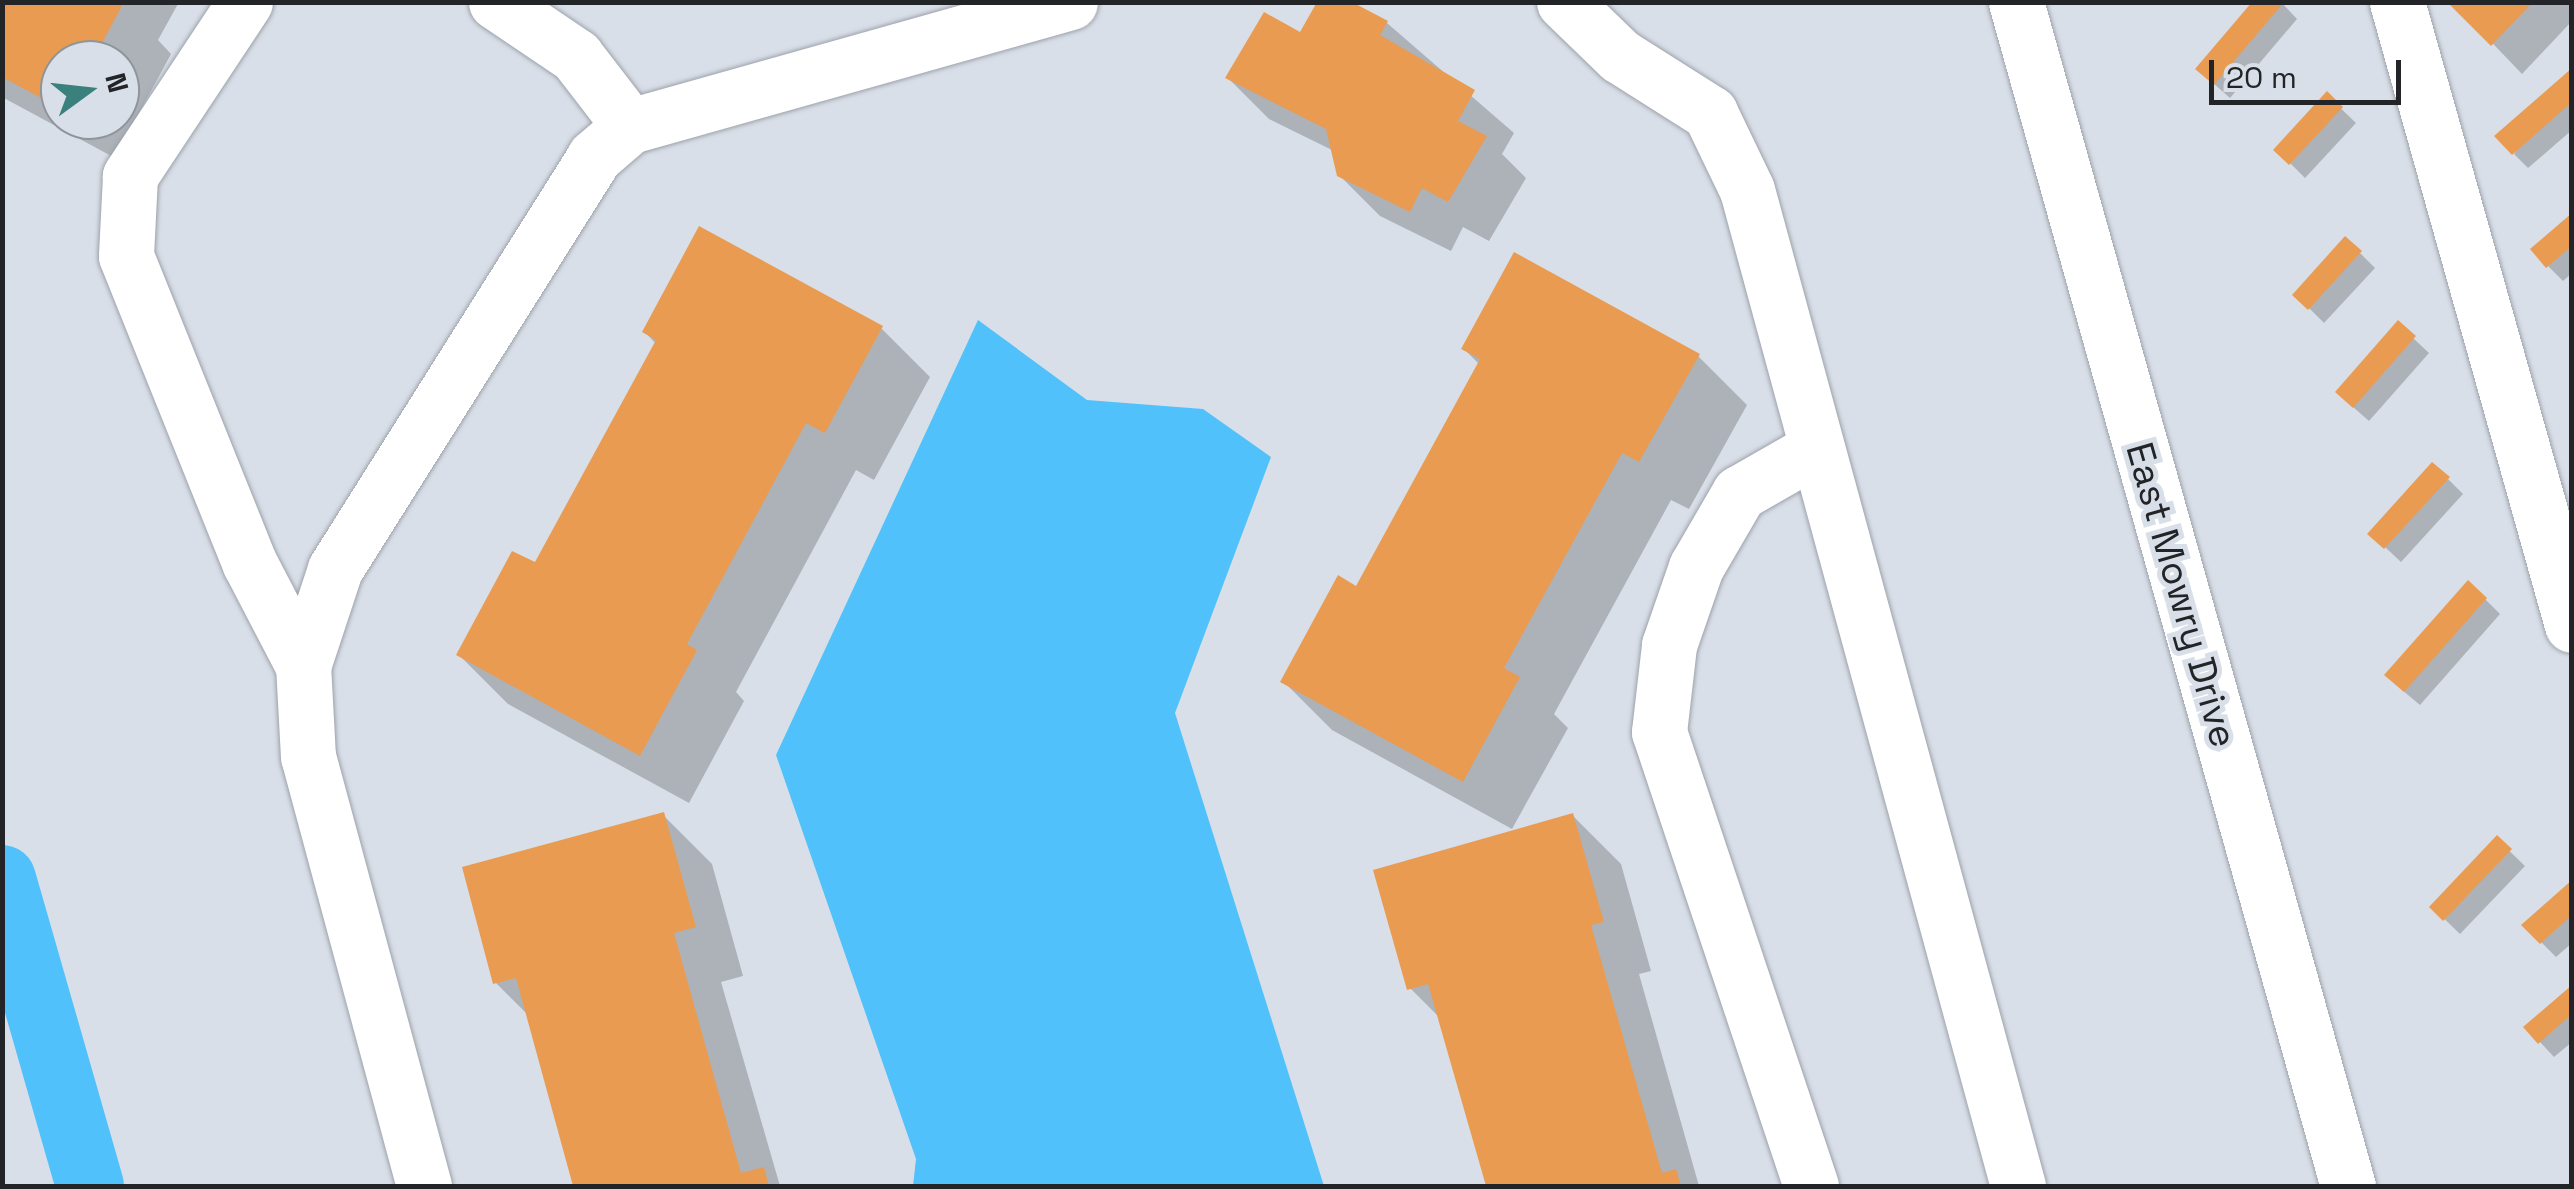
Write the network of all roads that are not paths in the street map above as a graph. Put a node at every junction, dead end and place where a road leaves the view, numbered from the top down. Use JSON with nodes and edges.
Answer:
{"nodes":[{"id":1,"x":244,"y":2,"type":"edge"},
{"id":2,"x":496,"y":2,"type":"edge"},
{"id":3,"x":1070,"y":2,"type":"edge"},
{"id":4,"x":1564,"y":2,"type":"edge"},
{"id":5,"x":2016,"y":2,"type":"edge"},
{"id":6,"x":2397,"y":2,"type":"edge"},
{"id":7,"x":630,"y":126,"type":"junction"},
{"id":8,"x":1814,"y":450,"type":"junction"},
{"id":9,"x":2572,"y":625,"type":"edge"},
{"id":10,"x":303,"y":666,"type":"junction"},
{"id":11,"x":424,"y":1186,"type":"edge"},
{"id":12,"x":1811,"y":1186,"type":"edge"},
{"id":13,"x":2018,"y":1186,"type":"edge"},
{"id":14,"x":2348,"y":1186,"type":"edge"}],
"edges":[{"from":1,"to":10,"type":"street"},
{"from":2,"to":7,"type":"street"},
{"from":3,"to":7,"type":"street"},
{"from":4,"to":8,"type":"street"},
{"from":5,"to":14,"type":"street","name":"East Mowry Drive"},
{"from":6,"to":9,"type":"street"},
{"from":7,"to":10,"type":"street"},
{"from":8,"to":12,"type":"street"},
{"from":8,"to":13,"type":"street"},
{"from":10,"to":11,"type":"street"}]}
